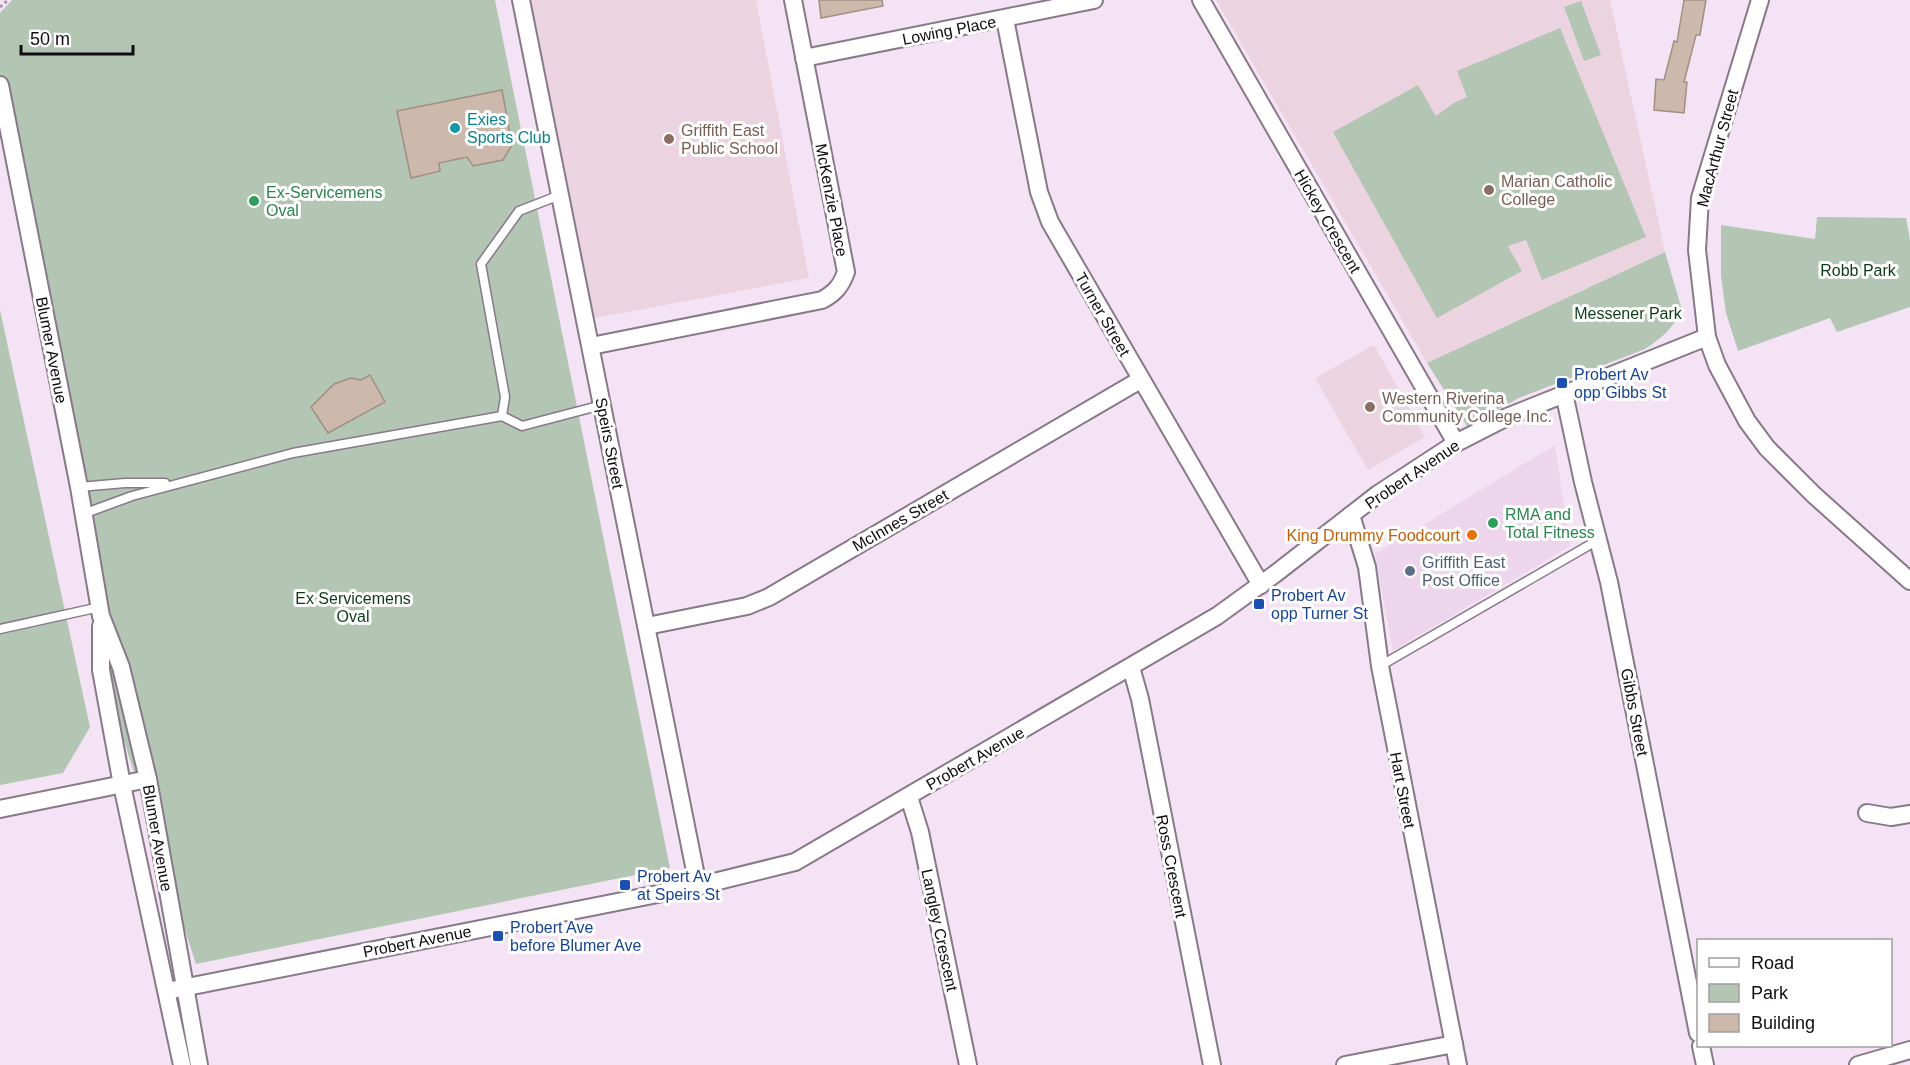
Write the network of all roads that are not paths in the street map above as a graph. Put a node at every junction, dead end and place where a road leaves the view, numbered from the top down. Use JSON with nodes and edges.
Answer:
{"nodes":[{"id":1,"x":521,"y":0,"type":"edge"},
{"id":2,"x":793,"y":0,"type":"edge"},
{"id":3,"x":1094,"y":0,"type":"edge"},
{"id":4,"x":1201,"y":0,"type":"edge"},
{"id":5,"x":1760,"y":0,"type":"edge"},
{"id":6,"x":1005,"y":19,"type":"junction"},
{"id":7,"x":804,"y":58,"type":"junction"},
{"id":8,"x":0,"y":85,"type":"edge"},
{"id":9,"x":561,"y":195,"type":"junction"},
{"id":10,"x":1707,"y":337,"type":"junction"},
{"id":11,"x":591,"y":346,"type":"junction"},
{"id":12,"x":1140,"y":380,"type":"junction"},
{"id":13,"x":1564,"y":393,"type":"junction"},
{"id":14,"x":603,"y":405,"type":"junction"},
{"id":15,"x":502,"y":416,"type":"junction"},
{"id":16,"x":1456,"y":443,"type":"junction"},
{"id":17,"x":177,"y":483,"type":"junction"},
{"id":18,"x":79,"y":487,"type":"junction"},
{"id":19,"x":83,"y":514,"type":"junction"},
{"id":20,"x":1351,"y":515,"type":"junction"},
{"id":21,"x":1598,"y":540,"type":"junction"},
{"id":22,"x":1910,"y":581,"type":"edge"},
{"id":23,"x":1261,"y":585,"type":"junction"},
{"id":24,"x":100,"y":612,"type":"junction"},
{"id":25,"x":647,"y":626,"type":"junction"},
{"id":26,"x":0,"y":629,"type":"edge"},
{"id":27,"x":1380,"y":666,"type":"junction"},
{"id":28,"x":1131,"y":667,"type":"junction"},
{"id":29,"x":148,"y":779,"type":"junction"},
{"id":30,"x":122,"y":785,"type":"junction"},
{"id":31,"x":909,"y":797,"type":"junction"},
{"id":32,"x":0,"y":809,"type":"edge"},
{"id":33,"x":1867,"y":813,"type":"dead end"},
{"id":34,"x":1910,"y":814,"type":"edge"},
{"id":35,"x":698,"y":886,"type":"junction"},
{"id":36,"x":185,"y":987,"type":"junction"},
{"id":37,"x":167,"y":991,"type":"junction"},
{"id":38,"x":1697,"y":1028,"type":"edge"},
{"id":39,"x":1454,"y":1044,"type":"junction"},
{"id":40,"x":1701,"y":1047,"type":"edge"},
{"id":41,"x":1910,"y":1050,"type":"edge"},
{"id":42,"x":182,"y":1065,"type":"edge"},
{"id":43,"x":199,"y":1065,"type":"edge"},
{"id":44,"x":968,"y":1065,"type":"edge"},
{"id":45,"x":1212,"y":1065,"type":"edge"},
{"id":46,"x":1345,"y":1065,"type":"edge"},
{"id":47,"x":1458,"y":1065,"type":"edge"},
{"id":48,"x":1705,"y":1065,"type":"edge"},
{"id":49,"x":1858,"y":1065,"type":"edge"}],
"edges":[{"from":1,"to":9,"type":"street","name":"Speirs Street"},
{"from":2,"to":7,"type":"street","name":"McKenzie Place"},
{"from":3,"to":6,"type":"street","name":"Lowing Place"},
{"from":4,"to":16,"type":"street","name":"Hickey Crescent"},
{"from":5,"to":10,"type":"street","name":"MacArthur Street"},
{"from":6,"to":7,"type":"street","name":"Lowing Place"},
{"from":6,"to":12,"type":"street","name":"Turner Street"},
{"from":7,"to":11,"type":"street","name":"McKenzie Place"},
{"from":8,"to":18,"type":"street","name":"Blumer Avenue"},
{"from":9,"to":11,"type":"street","name":"Speirs Street"},
{"from":9,"to":15,"type":"lane"},
{"from":10,"to":13,"type":"street","name":"Probert Avenue"},
{"from":10,"to":22,"type":"street","name":"MacArthur Street"},
{"from":11,"to":14,"type":"street","name":"Speirs Street"},
{"from":12,"to":23,"type":"street","name":"Turner Street"},
{"from":12,"to":25,"type":"street","name":"McInnes Street"},
{"from":13,"to":16,"type":"street","name":"Probert Avenue"},
{"from":13,"to":21,"type":"street","name":"Gibbs Street"},
{"from":14,"to":15,"type":"lane"},
{"from":14,"to":25,"type":"street","name":"Speirs Street"},
{"from":15,"to":17,"type":"lane"},
{"from":16,"to":20,"type":"street","name":"Probert Avenue"},
{"from":17,"to":18,"type":"lane"},
{"from":17,"to":19,"type":"lane"},
{"from":18,"to":19,"type":"street","name":"Blumer Avenue"},
{"from":19,"to":24,"type":"street","name":"Blumer Avenue"},
{"from":20,"to":23,"type":"street","name":"Probert Avenue"},
{"from":20,"to":27,"type":"street","name":"Hart Street"},
{"from":21,"to":27,"type":"lane"},
{"from":21,"to":38,"type":"street","name":"Gibbs Street"},
{"from":23,"to":28,"type":"street","name":"Probert Avenue"},
{"from":24,"to":26,"type":"lane"},
{"from":24,"to":29,"type":"street","name":"Blumer Avenue"},
{"from":24,"to":30,"type":"street","name":"Blumer Avenue"},
{"from":25,"to":35,"type":"street","name":"Speirs Street"},
{"from":27,"to":39,"type":"street","name":"Hart Street"},
{"from":28,"to":31,"type":"street","name":"Probert Avenue"},
{"from":28,"to":45,"type":"street","name":"Ross Crescent"},
{"from":29,"to":30,"type":"street"},
{"from":29,"to":36,"type":"street","name":"Blumer Avenue"},
{"from":30,"to":32,"type":"street"},
{"from":30,"to":37,"type":"street","name":"Blumer Avenue"},
{"from":31,"to":35,"type":"street","name":"Probert Avenue"},
{"from":31,"to":44,"type":"street","name":"Langley Crescent"},
{"from":33,"to":34,"type":"street"},
{"from":35,"to":36,"type":"street","name":"Probert Avenue"},
{"from":36,"to":37,"type":"street","name":"Probert Avenue"},
{"from":36,"to":43,"type":"street","name":"Blumer Avenue"},
{"from":37,"to":42,"type":"street","name":"Blumer Avenue"},
{"from":39,"to":46,"type":"street"},
{"from":39,"to":47,"type":"street","name":"Hart Street"},
{"from":40,"to":48,"type":"street"},
{"from":41,"to":49,"type":"street"}]}
